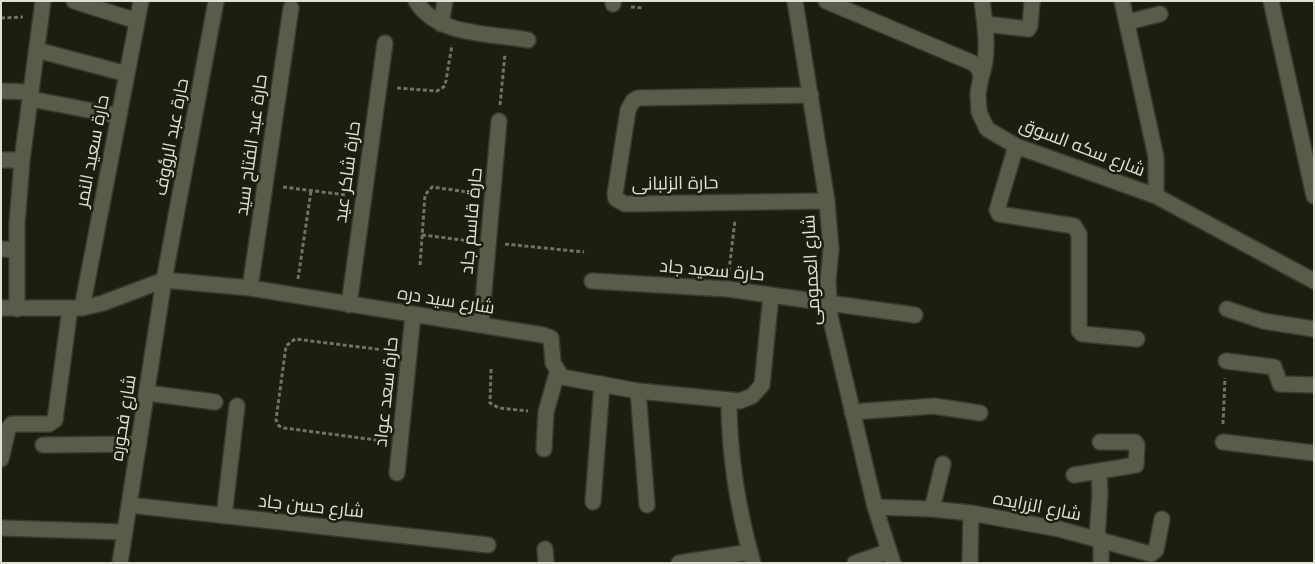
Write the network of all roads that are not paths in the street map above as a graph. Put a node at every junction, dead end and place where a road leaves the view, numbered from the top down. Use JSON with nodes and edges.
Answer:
{"nodes":[{"id":1,"x":43,"y":1,"type":"edge"},
{"id":2,"x":74,"y":1,"type":"edge"},
{"id":3,"x":141,"y":1,"type":"edge"},
{"id":4,"x":216,"y":1,"type":"edge"},
{"id":5,"x":416,"y":1,"type":"edge"},
{"id":6,"x":445,"y":1,"type":"edge"},
{"id":7,"x":795,"y":1,"type":"edge"},
{"id":8,"x":826,"y":1,"type":"edge"},
{"id":9,"x":982,"y":1,"type":"edge"},
{"id":10,"x":1032,"y":1,"type":"edge"},
{"id":11,"x":1122,"y":1,"type":"edge"},
{"id":12,"x":1271,"y":1,"type":"edge"},
{"id":13,"x":291,"y":8,"type":"dead end"},
{"id":14,"x":1160,"y":14,"type":"dead end"},
{"id":15,"x":137,"y":21,"type":"junction"},
{"id":16,"x":1128,"y":22,"type":"junction"},
{"id":17,"x":985,"y":24,"type":"junction"},
{"id":18,"x":448,"y":26,"type":"junction"},
{"id":19,"x":528,"y":40,"type":"dead end"},
{"id":20,"x":384,"y":44,"type":"dead end"},
{"id":21,"x":37,"y":50,"type":"junction"},
{"id":22,"x":127,"y":74,"type":"junction"},
{"id":23,"x":981,"y":77,"type":"junction"},
{"id":24,"x":1,"y":91,"type":"edge"},
{"id":25,"x":811,"y":95,"type":"junction"},
{"id":26,"x":31,"y":96,"type":"junction"},
{"id":27,"x":119,"y":116,"type":"junction"},
{"id":28,"x":499,"y":121,"type":"road end"},
{"id":29,"x":1016,"y":146,"type":"junction"},
{"id":30,"x":1309,"y":157,"type":"edge"},
{"id":31,"x":1,"y":160,"type":"edge"},
{"id":32,"x":22,"y":160,"type":"junction"},
{"id":33,"x":1156,"y":196,"type":"junction"},
{"id":34,"x":1314,"y":196,"type":"edge"},
{"id":35,"x":827,"y":201,"type":"junction"},
{"id":36,"x":1,"y":249,"type":"edge"},
{"id":37,"x":17,"y":250,"type":"junction"},
{"id":38,"x":164,"y":280,"type":"junction"},
{"id":39,"x":592,"y":281,"type":"dead end"},
{"id":40,"x":1314,"y":281,"type":"edge"},
{"id":41,"x":250,"y":288,"type":"junction"},
{"id":42,"x":771,"y":294,"type":"junction"},
{"id":43,"x":829,"y":302,"type":"junction"},
{"id":44,"x":349,"y":305,"type":"junction"},
{"id":45,"x":1,"y":308,"type":"edge"},
{"id":46,"x":76,"y":308,"type":"junction"},
{"id":47,"x":17,"y":309,"type":"junction"},
{"id":48,"x":1227,"y":309,"type":"dead end"},
{"id":49,"x":413,"y":315,"type":"junction"},
{"id":50,"x":915,"y":315,"type":"dead end"},
{"id":51,"x":482,"y":325,"type":"junction"},
{"id":52,"x":1314,"y":328,"type":"edge"},
{"id":53,"x":1137,"y":339,"type":"dead end"},
{"id":54,"x":1226,"y":361,"type":"road end"},
{"id":55,"x":557,"y":373,"type":"junction"},
{"id":56,"x":602,"y":384,"type":"junction"},
{"id":57,"x":1314,"y":385,"type":"edge"},
{"id":58,"x":638,"y":392,"type":"junction"},
{"id":59,"x":147,"y":393,"type":"junction"},
{"id":60,"x":728,"y":400,"type":"junction"},
{"id":61,"x":215,"y":402,"type":"dead end"},
{"id":62,"x":237,"y":406,"type":"dead end"},
{"id":63,"x":852,"y":412,"type":"junction"},
{"id":64,"x":980,"y":413,"type":"dead end"},
{"id":65,"x":1100,"y":442,"type":"dead end"},
{"id":66,"x":1223,"y":442,"type":"road end"},
{"id":67,"x":139,"y":444,"type":"junction"},
{"id":68,"x":43,"y":445,"type":"dead end"},
{"id":69,"x":544,"y":449,"type":"dead end"},
{"id":70,"x":1314,"y":454,"type":"edge"},
{"id":71,"x":1,"y":459,"type":"edge"},
{"id":72,"x":943,"y":464,"type":"dead end"},
{"id":73,"x":1099,"y":471,"type":"junction"},
{"id":74,"x":398,"y":473,"type":"dead end"},
{"id":75,"x":1074,"y":475,"type":"dead end"},
{"id":76,"x":593,"y":502,"type":"dead end"},
{"id":77,"x":129,"y":505,"type":"junction"},
{"id":78,"x":647,"y":505,"type":"dead end"},
{"id":79,"x":875,"y":507,"type":"junction"},
{"id":80,"x":932,"y":509,"type":"junction"},
{"id":81,"x":972,"y":513,"type":"junction"},
{"id":82,"x":224,"y":516,"type":"junction"},
{"id":83,"x":1162,"y":519,"type":"dead end"},
{"id":84,"x":1,"y":528,"type":"edge"},
{"id":85,"x":124,"y":532,"type":"junction"},
{"id":86,"x":1099,"y":538,"type":"junction"},
{"id":87,"x":488,"y":546,"type":"dead end"},
{"id":88,"x":891,"y":557,"type":"edge"},
{"id":89,"x":751,"y":558,"type":"edge"},
{"id":90,"x":120,"y":563,"type":"edge"},
{"id":91,"x":679,"y":563,"type":"edge"},
{"id":92,"x":855,"y":563,"type":"edge"},
{"id":93,"x":970,"y":563,"type":"edge"},
{"id":94,"x":1101,"y":563,"type":"edge"}],
"edges":[{"from":1,"to":21,"type":"street"},
{"from":2,"to":15,"type":"street"},
{"from":3,"to":15,"type":"street","name":"حارة سعيد النمر"},
{"from":4,"to":38,"type":"street","name":"حارة عبد الرؤوف"},
{"from":5,"to":18,"type":"street"},
{"from":6,"to":18,"type":"street"},
{"from":7,"to":25,"type":"street","name":"شارع العمومى"},
{"from":8,"to":23,"type":"street"},
{"from":9,"to":17,"type":"street","name":"شارع سكه السوق"},
{"from":10,"to":17,"type":"street"},
{"from":11,"to":16,"type":"street"},
{"from":12,"to":30,"type":"street"},
{"from":13,"to":41,"type":"street","name":"حارة عبد الفتاح سيد"},
{"from":14,"to":16,"type":"street"},
{"from":15,"to":22,"type":"street","name":"حارة سعيد النمر"},
{"from":16,"to":33,"type":"street"},
{"from":17,"to":23,"type":"street","name":"شارع سكه السوق"},
{"from":18,"to":19,"type":"street"},
{"from":20,"to":44,"type":"street","name":"حارة شاكر عيد"},
{"from":21,"to":22,"type":"street"},
{"from":21,"to":26,"type":"street"},
{"from":22,"to":27,"type":"street","name":"حارة سعيد النمر"},
{"from":23,"to":29,"type":"street","name":"شارع سكه السوق"},
{"from":24,"to":26,"type":"street"},
{"from":25,"to":35,"type":"street","name":"شارع العمومى"},
{"from":25,"to":35,"type":"street","name":"حارة الزلبانى"},
{"from":26,"to":27,"type":"street"},
{"from":26,"to":32,"type":"street"},
{"from":27,"to":46,"type":"street","name":"حارة سعيد النمر"},
{"from":28,"to":51,"type":"street","name":"حارة قاسم جاد"},
{"from":29,"to":33,"type":"street","name":"شارع سكه السوق"},
{"from":29,"to":53,"type":"street"},
{"from":30,"to":34,"type":"street"},
{"from":31,"to":32,"type":"street"},
{"from":32,"to":37,"type":"street"},
{"from":33,"to":40,"type":"street","name":"شارع سكه السوق"},
{"from":35,"to":43,"type":"street","name":"شارع العمومى"},
{"from":36,"to":37,"type":"street"},
{"from":37,"to":47,"type":"street"},
{"from":38,"to":41,"type":"street","name":"شارع سيد دره"},
{"from":38,"to":46,"type":"street","name":"شارع سيد دره"},
{"from":38,"to":59,"type":"street","name":"شارع فحوره"},
{"from":39,"to":42,"type":"street","name":"حارة سعيد جاد"},
{"from":41,"to":44,"type":"street","name":"شارع سيد دره"},
{"from":42,"to":43,"type":"street","name":"حارة سعيد جاد"},
{"from":42,"to":60,"type":"street"},
{"from":43,"to":50,"type":"street","name":"حارة سعيد جاد"},
{"from":43,"to":63,"type":"street","name":"شارع العمومى"},
{"from":44,"to":49,"type":"street","name":"شارع سيد دره"},
{"from":45,"to":47,"type":"street","name":"شارع سيد دره"},
{"from":46,"to":47,"type":"street","name":"شارع سيد دره"},
{"from":46,"to":71,"type":"street","name":"حارة سعيد النمر"},
{"from":48,"to":52,"type":"street"},
{"from":49,"to":51,"type":"street","name":"شارع سيد دره"},
{"from":49,"to":74,"type":"street","name":"حارة سعد عواد"},
{"from":51,"to":55,"type":"street","name":"شارع سيد دره"},
{"from":54,"to":57,"type":"street"},
{"from":55,"to":56,"type":"street"},
{"from":55,"to":69,"type":"street"},
{"from":56,"to":58,"type":"street"},
{"from":56,"to":76,"type":"street"},
{"from":58,"to":60,"type":"street"},
{"from":58,"to":78,"type":"street"},
{"from":59,"to":61,"type":"street"},
{"from":59,"to":67,"type":"street","name":"شارع فحوره"},
{"from":60,"to":89,"type":"street"},
{"from":62,"to":82,"type":"street"},
{"from":63,"to":64,"type":"street"},
{"from":63,"to":79,"type":"street","name":"شارع العمومى"},
{"from":65,"to":73,"type":"street"},
{"from":66,"to":70,"type":"street"},
{"from":67,"to":68,"type":"street"},
{"from":67,"to":77,"type":"street","name":"شارع فحوره"},
{"from":72,"to":80,"type":"street"},
{"from":73,"to":75,"type":"street"},
{"from":73,"to":86,"type":"street"},
{"from":77,"to":82,"type":"street","name":"شارع حسن جاد"},
{"from":77,"to":85,"type":"street","name":"شارع فحوره"},
{"from":79,"to":80,"type":"street","name":"شارع الزرايده"},
{"from":79,"to":88,"type":"street","name":"شارع العمومى"},
{"from":80,"to":81,"type":"street","name":"شارع الزرايده"},
{"from":81,"to":86,"type":"street","name":"شارع الزرايده"},
{"from":81,"to":93,"type":"street"},
{"from":82,"to":87,"type":"street","name":"شارع حسن جاد"},
{"from":83,"to":86,"type":"street","name":"شارع الزرايده"},
{"from":84,"to":85,"type":"street"},
{"from":85,"to":90,"type":"street","name":"شارع فحوره"},
{"from":86,"to":94,"type":"street"},
{"from":88,"to":92,"type":"street"},
{"from":89,"to":91,"type":"street"}]}
